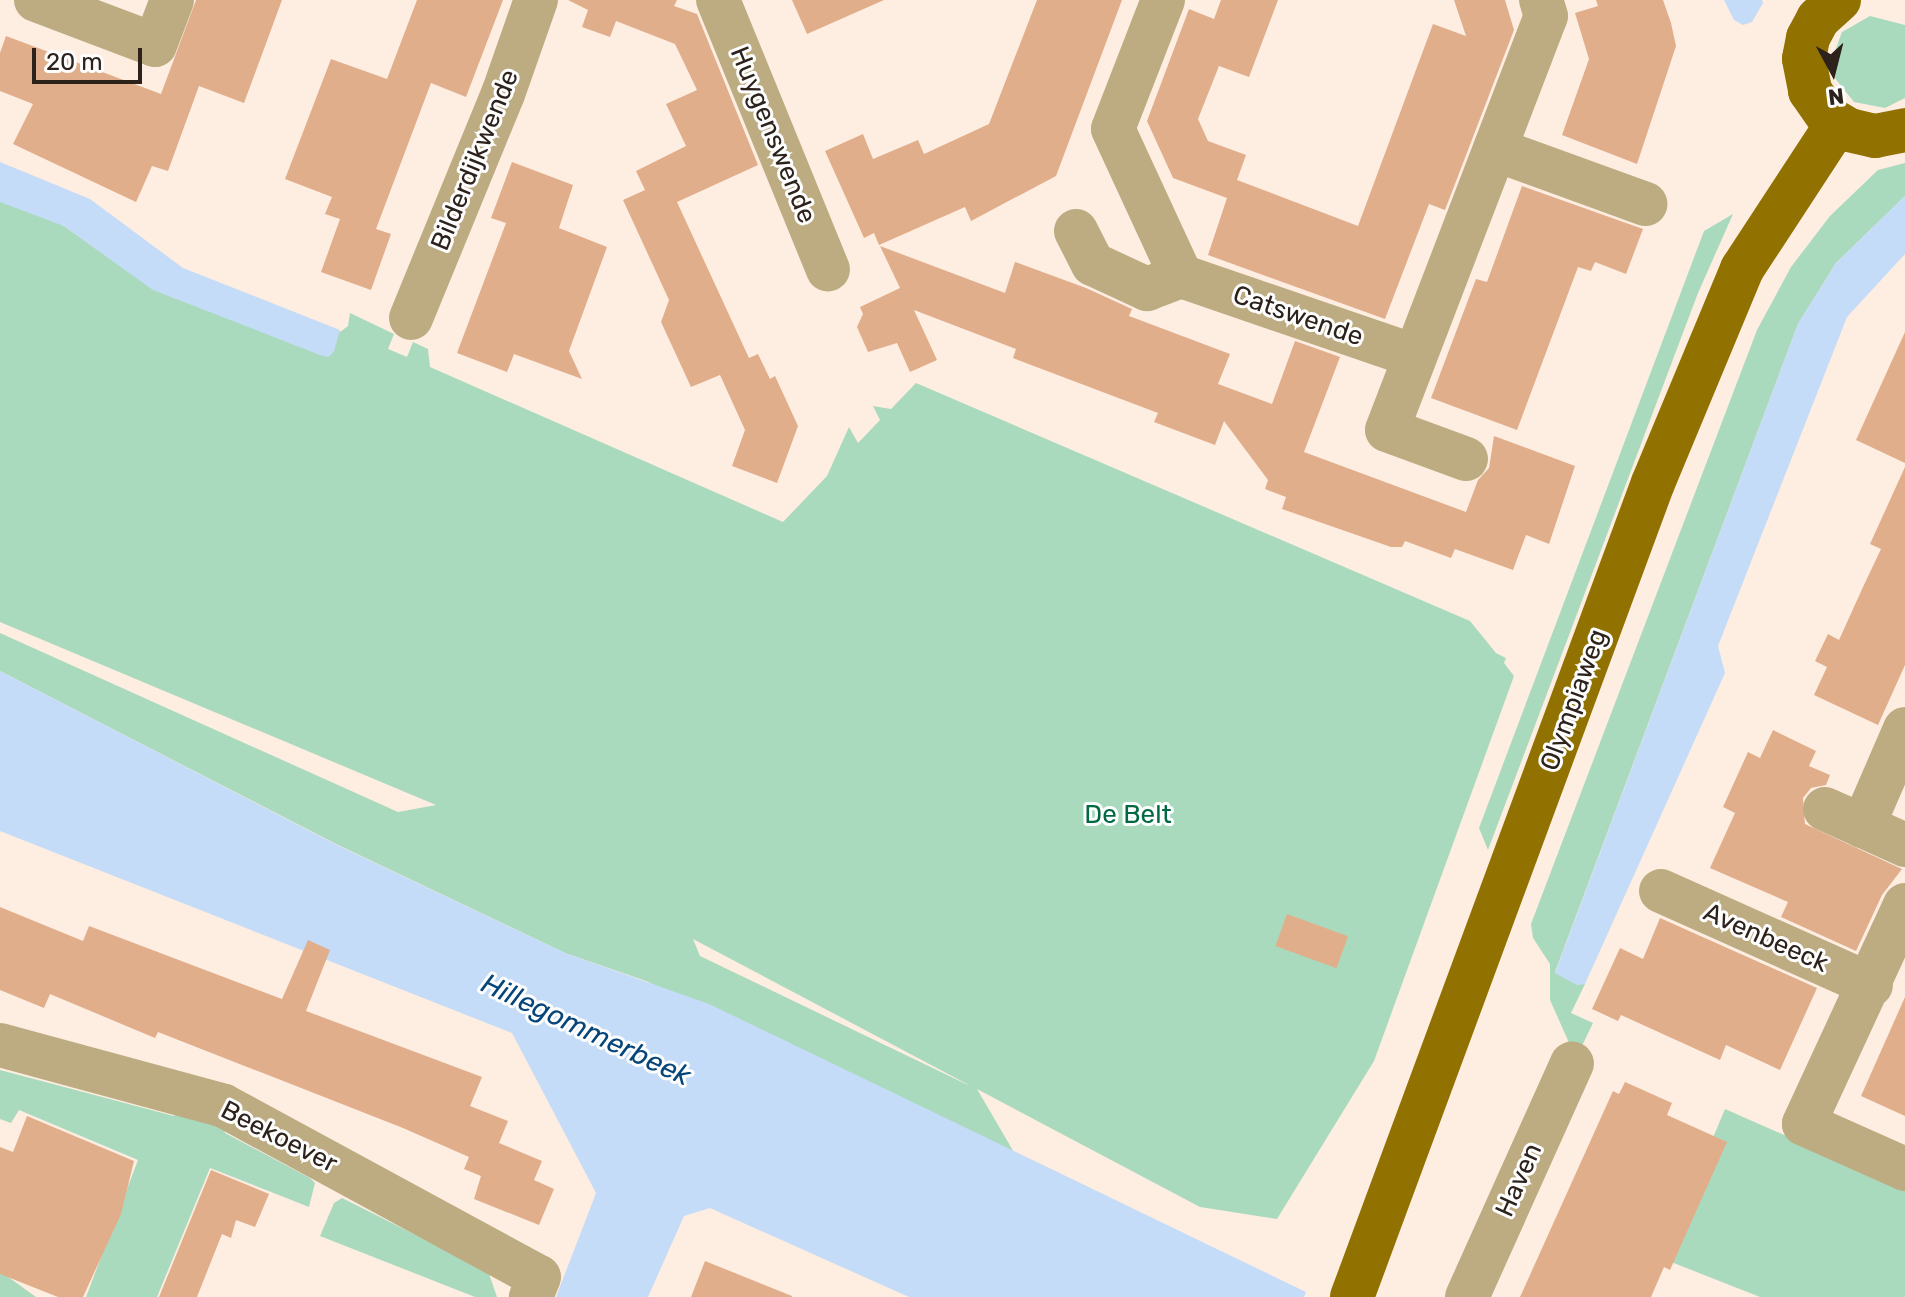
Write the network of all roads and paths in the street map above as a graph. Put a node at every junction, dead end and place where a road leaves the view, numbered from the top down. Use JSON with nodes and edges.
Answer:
{"nodes":[{"id":1,"x":36,"y":0,"type":"edge"},
{"id":2,"x":172,"y":0,"type":"edge"},
{"id":3,"x":536,"y":0,"type":"edge"},
{"id":4,"x":718,"y":0,"type":"edge"},
{"id":5,"x":1163,"y":0,"type":"edge"},
{"id":6,"x":1541,"y":0,"type":"edge"},
{"id":7,"x":1839,"y":0,"type":"edge"},
{"id":8,"x":1837,"y":124,"type":"junction"},
{"id":9,"x":1905,"y":130,"type":"edge"},
{"id":10,"x":1497,"y":150,"type":"junction"},
{"id":11,"x":1645,"y":204,"type":"dead end"},
{"id":12,"x":1076,"y":231,"type":"dead end"},
{"id":13,"x":828,"y":269,"type":"dead end"},
{"id":14,"x":1181,"y":276,"type":"junction"},
{"id":15,"x":411,"y":318,"type":"dead end"},
{"id":16,"x":1415,"y":356,"type":"junction"},
{"id":17,"x":1466,"y":459,"type":"dead end"},
{"id":18,"x":1905,"y":729,"type":"edge"},
{"id":19,"x":1905,"y":845,"type":"edge"},
{"id":20,"x":1661,"y":891,"type":"dead end"},
{"id":21,"x":1905,"y":905,"type":"edge"},
{"id":22,"x":1871,"y":985,"type":"junction"},
{"id":23,"x":0,"y":1045,"type":"edge"},
{"id":24,"x":1572,"y":1063,"type":"dead end"},
{"id":25,"x":1905,"y":1169,"type":"edge"},
{"id":26,"x":535,"y":1287,"type":"edge"},
{"id":27,"x":1352,"y":1297,"type":"edge"},
{"id":28,"x":1467,"y":1297,"type":"edge"}],
"edges":[{"from":1,"to":2,"type":"street"},
{"from":3,"to":15,"type":"street","name":"Bilderdijkwende"},
{"from":4,"to":13,"type":"street","name":"Huygenswende"},
{"from":5,"to":14,"type":"street"},
{"from":6,"to":10,"type":"street"},
{"from":7,"to":8,"type":"main road"},
{"from":8,"to":9,"type":"main road"},
{"from":8,"to":27,"type":"main road","name":"Olympiaweg"},
{"from":10,"to":11,"type":"street"},
{"from":10,"to":16,"type":"street"},
{"from":12,"to":14,"type":"street"},
{"from":14,"to":16,"type":"street","name":"Catswende"},
{"from":16,"to":17,"type":"street"},
{"from":18,"to":19,"type":"street"},
{"from":20,"to":22,"type":"street","name":"Avenbeeck"},
{"from":21,"to":22,"type":"street"},
{"from":22,"to":25,"type":"street"},
{"from":23,"to":26,"type":"street","name":"Beekoever"},
{"from":24,"to":28,"type":"street","name":"Haven"}]}
